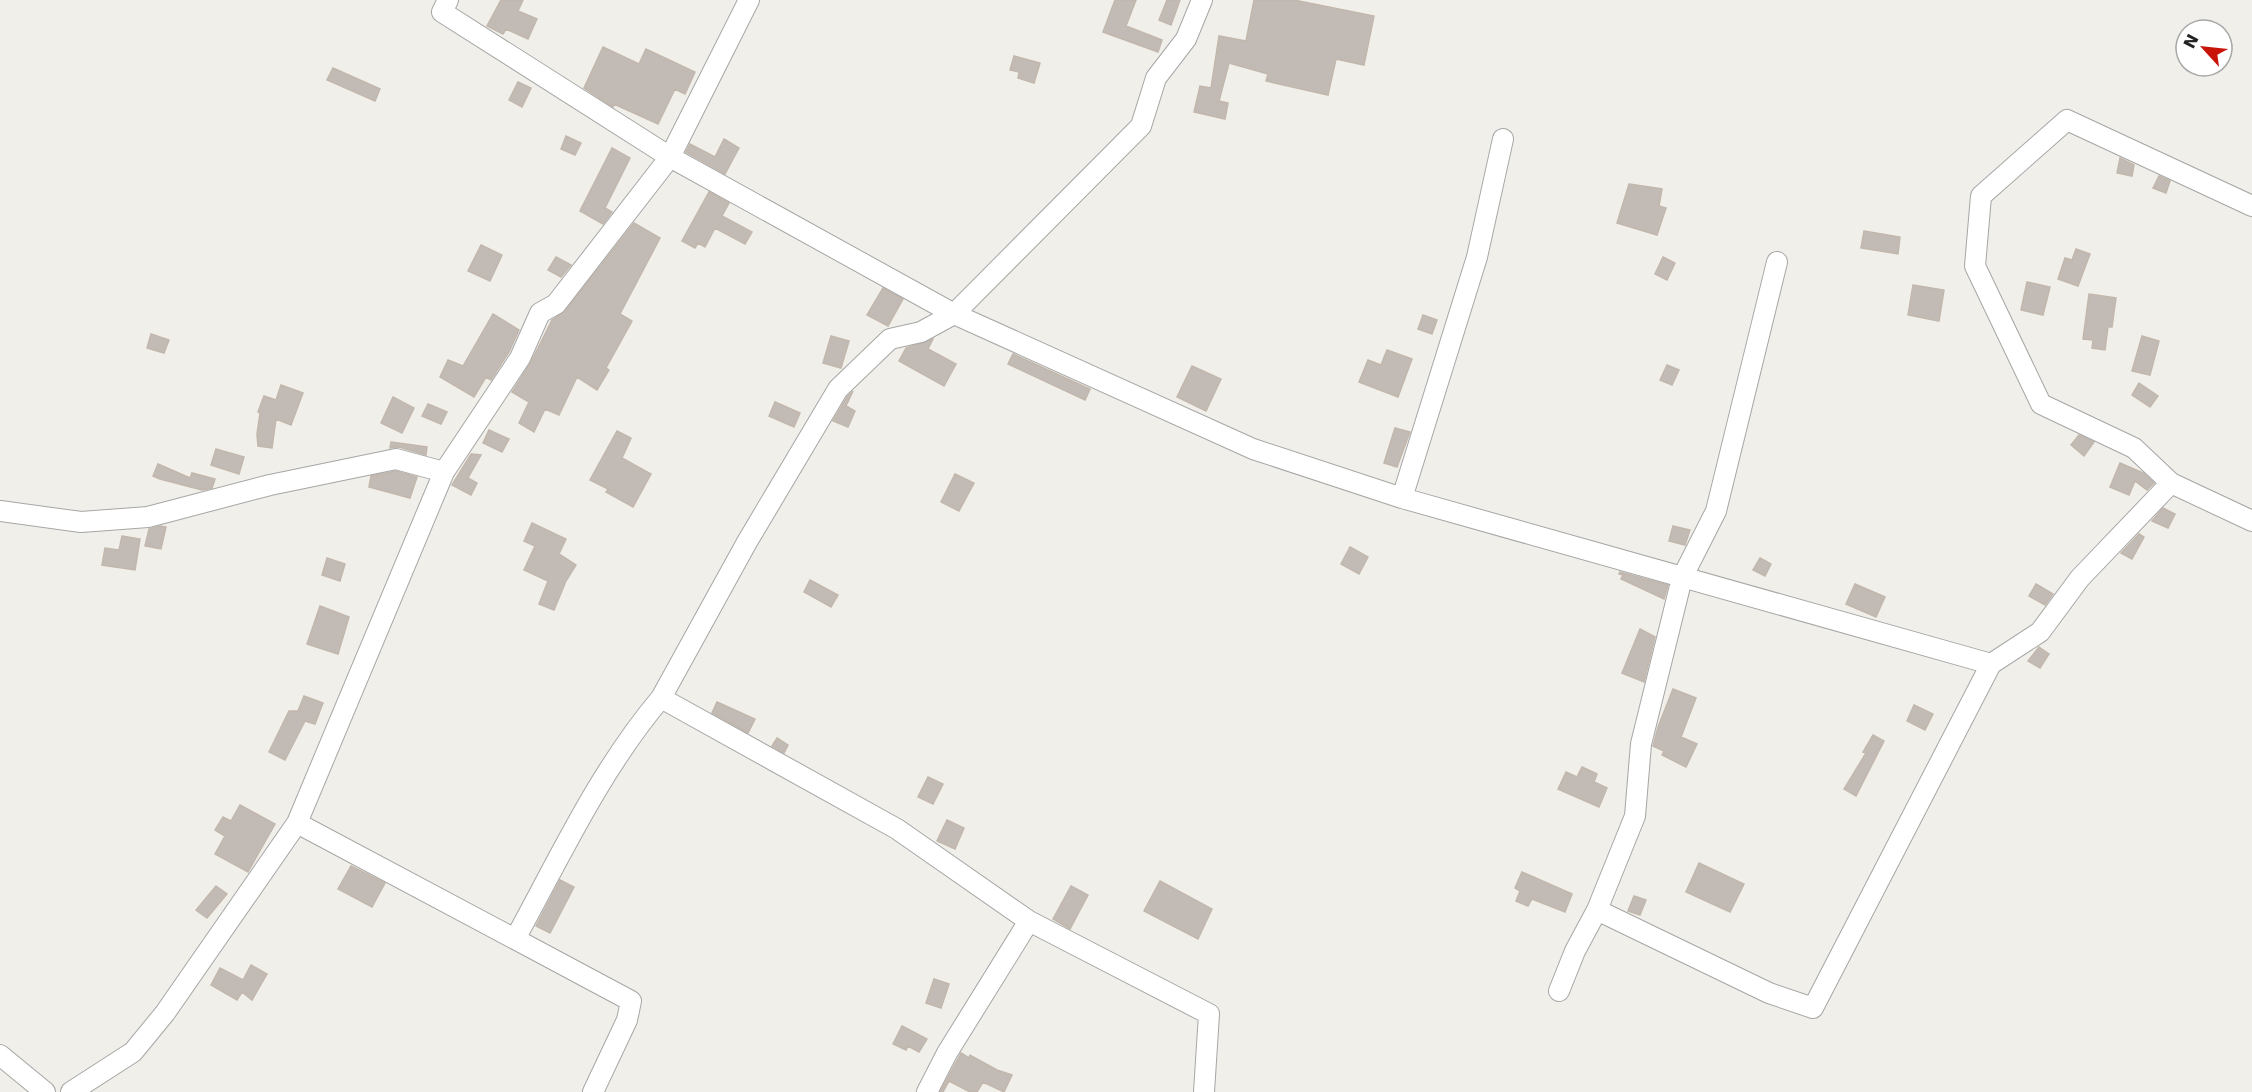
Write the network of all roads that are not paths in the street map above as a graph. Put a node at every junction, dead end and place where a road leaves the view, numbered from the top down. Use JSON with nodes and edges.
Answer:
{"nodes":[{"id":1,"x":448,"y":0,"type":"edge"},
{"id":2,"x":749,"y":0,"type":"edge"},
{"id":3,"x":1202,"y":0,"type":"edge"},
{"id":4,"x":1503,"y":139,"type":"dead end"},
{"id":5,"x":670,"y":157,"type":"junction"},
{"id":6,"x":2252,"y":206,"type":"edge"},
{"id":7,"x":1778,"y":262,"type":"dead end"},
{"id":8,"x":954,"y":314,"type":"junction"},
{"id":9,"x":444,"y":472,"type":"junction"},
{"id":10,"x":2171,"y":483,"type":"junction"},
{"id":11,"x":1402,"y":498,"type":"junction"},
{"id":12,"x":0,"y":511,"type":"edge"},
{"id":13,"x":2252,"y":521,"type":"edge"},
{"id":14,"x":1682,"y":578,"type":"junction"},
{"id":15,"x":1991,"y":664,"type":"junction"},
{"id":16,"x":661,"y":698,"type":"junction"},
{"id":17,"x":297,"y":823,"type":"junction"},
{"id":18,"x":1597,"y":910,"type":"junction"},
{"id":19,"x":1029,"y":921,"type":"junction"},
{"id":20,"x":515,"y":939,"type":"junction"},
{"id":21,"x":1559,"y":991,"type":"dead end"},
{"id":22,"x":0,"y":1055,"type":"edge"},
{"id":23,"x":45,"y":1092,"type":"edge"},
{"id":24,"x":71,"y":1092,"type":"edge"},
{"id":25,"x":593,"y":1092,"type":"edge"},
{"id":26,"x":927,"y":1092,"type":"edge"},
{"id":27,"x":1204,"y":1092,"type":"edge"}],
"edges":[{"from":1,"to":5,"type":"street"},
{"from":2,"to":5,"type":"street"},
{"from":3,"to":8,"type":"street"},
{"from":4,"to":11,"type":"street"},
{"from":5,"to":8,"type":"street"},
{"from":5,"to":9,"type":"street"},
{"from":6,"to":10,"type":"street"},
{"from":7,"to":14,"type":"street"},
{"from":8,"to":11,"type":"street"},
{"from":8,"to":16,"type":"street"},
{"from":9,"to":12,"type":"street"},
{"from":9,"to":17,"type":"street"},
{"from":10,"to":13,"type":"street"},
{"from":10,"to":15,"type":"street"},
{"from":11,"to":14,"type":"street"},
{"from":14,"to":15,"type":"street"},
{"from":14,"to":18,"type":"street"},
{"from":15,"to":18,"type":"street"},
{"from":16,"to":19,"type":"street"},
{"from":16,"to":20,"type":"street"},
{"from":17,"to":20,"type":"street"},
{"from":17,"to":24,"type":"street"},
{"from":18,"to":21,"type":"street"},
{"from":19,"to":26,"type":"street"},
{"from":19,"to":27,"type":"street"},
{"from":20,"to":25,"type":"street"},
{"from":22,"to":23,"type":"street"}]}
